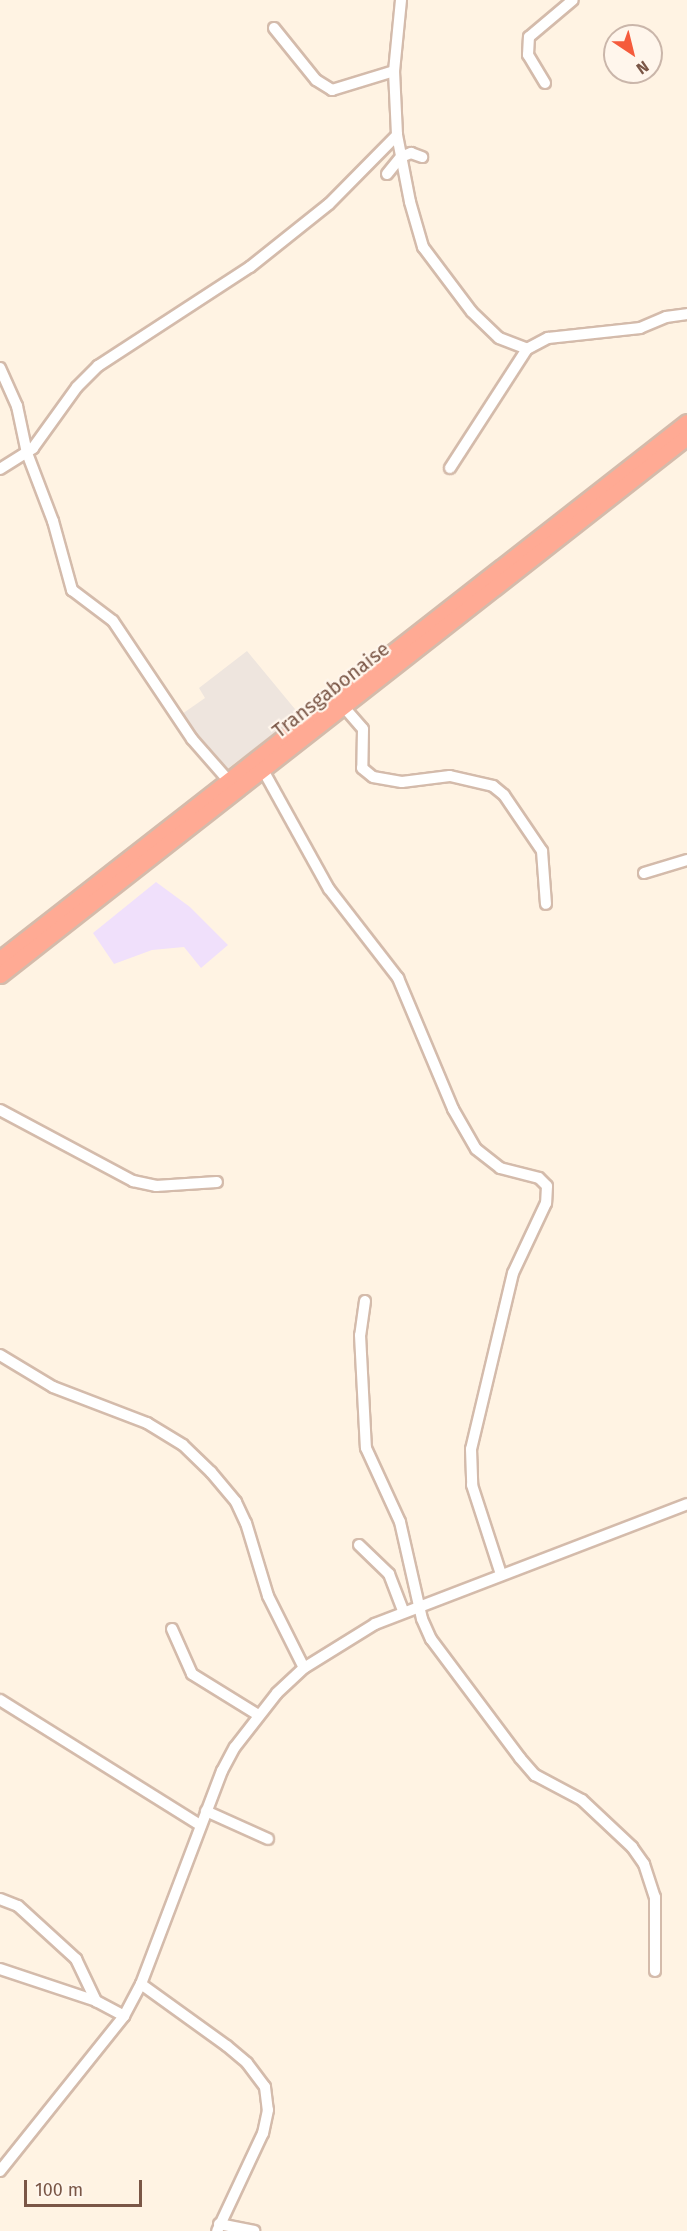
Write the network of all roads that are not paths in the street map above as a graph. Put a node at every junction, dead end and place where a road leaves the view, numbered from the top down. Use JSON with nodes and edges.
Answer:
{"nodes":[{"id":1,"x":401,"y":0,"type":"edge"},
{"id":2,"x":573,"y":0,"type":"edge"},
{"id":3,"x":274,"y":28,"type":"dead end"},
{"id":4,"x":394,"y":71,"type":"junction"},
{"id":5,"x":544,"y":83,"type":"dead end"},
{"id":6,"x":397,"y":135,"type":"junction"},
{"id":7,"x":400,"y":157,"type":"junction"},
{"id":8,"x":422,"y":157,"type":"dead end"},
{"id":9,"x":387,"y":174,"type":"dead end"},
{"id":10,"x":687,"y":314,"type":"edge"},
{"id":11,"x":527,"y":349,"type":"junction"},
{"id":12,"x":0,"y":368,"type":"edge"},
{"id":13,"x":687,"y":422,"type":"edge"},
{"id":14,"x":687,"y":437,"type":"edge"},
{"id":15,"x":27,"y":453,"type":"junction"},
{"id":16,"x":450,"y":468,"type":"dead end"},
{"id":17,"x":0,"y":469,"type":"edge"},
{"id":18,"x":343,"y":706,"type":"junction"},
{"id":19,"x":263,"y":770,"type":"junction"},
{"id":20,"x":228,"y":780,"type":"junction"},
{"id":21,"x":687,"y":860,"type":"edge"},
{"id":22,"x":644,"y":873,"type":"dead end"},
{"id":23,"x":546,"y":904,"type":"dead end"},
{"id":24,"x":0,"y":959,"type":"edge"},
{"id":25,"x":0,"y":975,"type":"edge"},
{"id":26,"x":0,"y":1110,"type":"edge"},
{"id":27,"x":217,"y":1182,"type":"dead end"},
{"id":28,"x":365,"y":1302,"type":"dead end"},
{"id":29,"x":0,"y":1355,"type":"edge"},
{"id":30,"x":687,"y":1504,"type":"edge"},
{"id":31,"x":359,"y":1545,"type":"dead end"},
{"id":32,"x":501,"y":1574,"type":"junction"},
{"id":33,"x":419,"y":1605,"type":"junction"},
{"id":34,"x":403,"y":1611,"type":"junction"},
{"id":35,"x":172,"y":1629,"type":"dead end"},
{"id":36,"x":304,"y":1668,"type":"junction"},
{"id":37,"x":0,"y":1700,"type":"edge"},
{"id":38,"x":258,"y":1715,"type":"junction"},
{"id":39,"x":206,"y":1811,"type":"junction"},
{"id":40,"x":200,"y":1825,"type":"junction"},
{"id":41,"x":268,"y":1839,"type":"dead end"},
{"id":42,"x":0,"y":1899,"type":"edge"},
{"id":43,"x":0,"y":1969,"type":"edge"},
{"id":44,"x":655,"y":1971,"type":"dead end"},
{"id":45,"x":141,"y":1984,"type":"junction"},
{"id":46,"x":96,"y":2001,"type":"junction"},
{"id":47,"x":124,"y":2016,"type":"junction"},
{"id":48,"x":0,"y":2171,"type":"edge"},
{"id":49,"x":218,"y":2227,"type":"edge"},
{"id":50,"x":254,"y":2231,"type":"edge"}],
"edges":[{"from":1,"to":4,"type":"street"},
{"from":2,"to":5,"type":"street"},
{"from":3,"to":4,"type":"street"},
{"from":4,"to":6,"type":"street"},
{"from":6,"to":7,"type":"street"},
{"from":6,"to":15,"type":"street"},
{"from":7,"to":8,"type":"street"},
{"from":7,"to":9,"type":"street"},
{"from":7,"to":11,"type":"street"},
{"from":10,"to":11,"type":"street"},
{"from":11,"to":16,"type":"street"},
{"from":12,"to":15,"type":"street"},
{"from":13,"to":20,"type":"highway","name":"Transgabonaise"},
{"from":14,"to":18,"type":"highway","name":"Transgabonaise"},
{"from":15,"to":17,"type":"street"},
{"from":15,"to":20,"type":"street"},
{"from":18,"to":19,"type":"highway","name":"Transgabonaise"},
{"from":18,"to":23,"type":"street"},
{"from":19,"to":25,"type":"highway","name":"Transgabonaise"},
{"from":19,"to":32,"type":"street"},
{"from":20,"to":24,"type":"highway","name":"Transgabonaise"},
{"from":21,"to":22,"type":"street"},
{"from":26,"to":27,"type":"street"},
{"from":28,"to":33,"type":"street"},
{"from":29,"to":36,"type":"street"},
{"from":30,"to":32,"type":"street"},
{"from":31,"to":34,"type":"street"},
{"from":32,"to":33,"type":"street"},
{"from":33,"to":34,"type":"street"},
{"from":33,"to":44,"type":"street"},
{"from":34,"to":36,"type":"street"},
{"from":35,"to":38,"type":"street"},
{"from":36,"to":38,"type":"street"},
{"from":37,"to":40,"type":"street"},
{"from":38,"to":39,"type":"street"},
{"from":39,"to":40,"type":"street"},
{"from":39,"to":41,"type":"street"},
{"from":40,"to":45,"type":"street"},
{"from":42,"to":46,"type":"street"},
{"from":43,"to":46,"type":"street"},
{"from":45,"to":47,"type":"street"},
{"from":45,"to":49,"type":"street"},
{"from":46,"to":47,"type":"street"},
{"from":47,"to":48,"type":"street"},
{"from":49,"to":50,"type":"street"}]}
